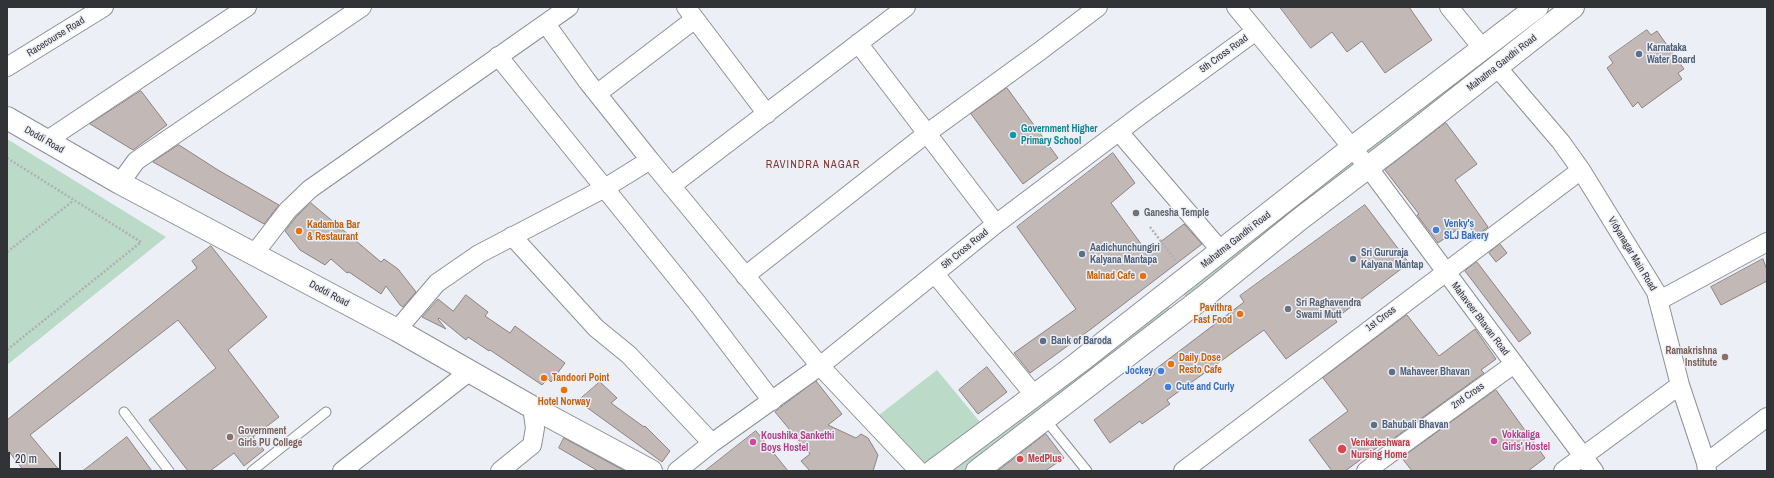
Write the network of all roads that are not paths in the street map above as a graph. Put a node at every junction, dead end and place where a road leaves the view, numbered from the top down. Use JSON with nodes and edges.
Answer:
{"nodes":[{"id":1,"x":103,"y":7,"type":"edge"},
{"id":2,"x":247,"y":7,"type":"edge"},
{"id":3,"x":362,"y":7,"type":"edge"},
{"id":4,"x":569,"y":7,"type":"edge"},
{"id":5,"x":906,"y":7,"type":"edge"},
{"id":6,"x":1098,"y":7,"type":"edge"},
{"id":7,"x":1236,"y":7,"type":"edge"},
{"id":8,"x":1449,"y":7,"type":"edge"},
{"id":9,"x":1537,"y":7,"type":"edge"},
{"id":10,"x":1573,"y":7,"type":"edge"},
{"id":11,"x":690,"y":13,"type":"edge"},
{"id":12,"x":546,"y":24,"type":"junction"},
{"id":13,"x":1256,"y":31,"type":"junction"},
{"id":14,"x":858,"y":43,"type":"junction"},
{"id":15,"x":1484,"y":49,"type":"junction"},
{"id":16,"x":498,"y":56,"type":"junction"},
{"id":17,"x":7,"y":67,"type":"edge"},
{"id":18,"x":1497,"y":67,"type":"junction"},
{"id":19,"x":598,"y":93,"type":"junction"},
{"id":20,"x":767,"y":114,"type":"junction"},
{"id":21,"x":7,"y":118,"type":"edge"},
{"id":22,"x":1118,"y":132,"type":"junction"},
{"id":23,"x":926,"y":134,"type":"junction"},
{"id":24,"x":46,"y":141,"type":"junction"},
{"id":25,"x":1352,"y":148,"type":"junction"},
{"id":26,"x":650,"y":160,"type":"junction"},
{"id":27,"x":1368,"y":167,"type":"junction"},
{"id":28,"x":1581,"y":170,"type":"junction"},
{"id":29,"x":120,"y":183,"type":"junction"},
{"id":30,"x":671,"y":186,"type":"junction"},
{"id":31,"x":605,"y":188,"type":"junction"},
{"id":32,"x":996,"y":224,"type":"junction"},
{"id":33,"x":512,"y":236,"type":"junction"},
{"id":34,"x":1767,"y":242,"type":"edge"},
{"id":35,"x":1222,"y":252,"type":"junction"},
{"id":36,"x":254,"y":254,"type":"junction"},
{"id":37,"x":1445,"y":272,"type":"junction"},
{"id":38,"x":935,"y":274,"type":"junction"},
{"id":39,"x":745,"y":276,"type":"junction"},
{"id":40,"x":1169,"y":292,"type":"junction"},
{"id":41,"x":1658,"y":301,"type":"junction"},
{"id":42,"x":1183,"y":312,"type":"junction"},
{"id":43,"x":397,"y":330,"type":"junction"},
{"id":44,"x":1514,"y":364,"type":"junction"},
{"id":45,"x":820,"y":366,"type":"junction"},
{"id":46,"x":470,"y":370,"type":"junction"},
{"id":47,"x":1680,"y":385,"type":"junction"},
{"id":48,"x":1035,"y":396,"type":"junction"},
{"id":49,"x":772,"y":401,"type":"junction"},
{"id":50,"x":532,"y":407,"type":"junction"},
{"id":51,"x":124,"y":412,"type":"dead end"},
{"id":52,"x":326,"y":412,"type":"dead end"},
{"id":53,"x":1767,"y":417,"type":"edge"},
{"id":54,"x":1045,"y":419,"type":"junction"},
{"id":55,"x":712,"y":443,"type":"junction"},
{"id":56,"x":1583,"y":456,"type":"junction"},
{"id":57,"x":1707,"y":467,"type":"edge"},
{"id":58,"x":1192,"y":468,"type":"edge"},
{"id":59,"x":647,"y":470,"type":"edge"},
{"id":60,"x":169,"y":471,"type":"edge"},
{"id":61,"x":252,"y":471,"type":"edge"},
{"id":62,"x":342,"y":471,"type":"edge"},
{"id":63,"x":500,"y":471,"type":"edge"},
{"id":64,"x":677,"y":471,"type":"edge"},
{"id":65,"x":920,"y":471,"type":"edge"},
{"id":66,"x":933,"y":471,"type":"edge"},
{"id":67,"x":977,"y":471,"type":"edge"},
{"id":68,"x":1087,"y":471,"type":"edge"},
{"id":69,"x":1366,"y":471,"type":"edge"},
{"id":70,"x":1562,"y":471,"type":"edge"},
{"id":71,"x":1594,"y":471,"type":"edge"}],
"edges":[{"from":1,"to":17,"type":"street","name":"Racecourse Road"},
{"from":2,"to":24,"type":"street"},
{"from":3,"to":29,"type":"street"},
{"from":4,"to":12,"type":"street"},
{"from":5,"to":14,"type":"street"},
{"from":6,"to":23,"type":"street"},
{"from":7,"to":13,"type":"street","name":"Mahaveer Bhavan Road"},
{"from":8,"to":15,"type":"street"},
{"from":9,"to":15,"type":"street","name":"Mahatma Gandhi Road"},
{"from":10,"to":18,"type":"street","name":"Mahatma Gandhi Road"},
{"from":11,"to":19,"type":"street"},
{"from":11,"to":20,"type":"street"},
{"from":12,"to":16,"type":"street"},
{"from":12,"to":19,"type":"street"},
{"from":13,"to":22,"type":"street","name":"5th Cross Road"},
{"from":13,"to":25,"type":"street","name":"Mahaveer Bhavan Road"},
{"from":14,"to":20,"type":"street"},
{"from":14,"to":23,"type":"street"},
{"from":15,"to":18,"type":"street"},
{"from":15,"to":25,"type":"street","name":"Mahatma Gandhi Road"},
{"from":16,"to":31,"type":"street"},
{"from":16,"to":36,"type":"street"},
{"from":18,"to":27,"type":"street","name":"Mahatma Gandhi Road"},
{"from":18,"to":28,"type":"street","name":"Vidyanagar Main Road"},
{"from":19,"to":26,"type":"street"},
{"from":20,"to":30,"type":"street"},
{"from":21,"to":24,"type":"street","name":"Doddi Road"},
{"from":22,"to":32,"type":"street","name":"5th Cross Road"},
{"from":22,"to":35,"type":"street"},
{"from":23,"to":32,"type":"street"},
{"from":23,"to":39,"type":"street"},
{"from":24,"to":29,"type":"street","name":"Doddi Road"},
{"from":25,"to":27,"type":"street","name":"Mahaveer Bhavan Road"},
{"from":25,"to":35,"type":"street","name":"Mahatma Gandhi Road"},
{"from":26,"to":30,"type":"street"},
{"from":26,"to":31,"type":"street"},
{"from":27,"to":37,"type":"street","name":"Mahaveer Bhavan Road"},
{"from":27,"to":42,"type":"street","name":"Mahatma Gandhi Road"},
{"from":28,"to":37,"type":"street","name":"1st Cross"},
{"from":28,"to":41,"type":"street","name":"Vidyanagar Main Road"},
{"from":29,"to":36,"type":"street","name":"Doddi Road"},
{"from":30,"to":39,"type":"street"},
{"from":31,"to":33,"type":"street"},
{"from":31,"to":49,"type":"street"},
{"from":32,"to":38,"type":"street","name":"5th Cross Road"},
{"from":33,"to":43,"type":"street"},
{"from":33,"to":55,"type":"street"},
{"from":34,"to":41,"type":"street"},
{"from":35,"to":40,"type":"street","name":"Mahatma Gandhi Road"},
{"from":36,"to":43,"type":"street","name":"Doddi Road"},
{"from":37,"to":44,"type":"street","name":"Mahaveer Bhavan Road"},
{"from":37,"to":58,"type":"street","name":"1st Cross"},
{"from":38,"to":45,"type":"street","name":"5th Cross Road"},
{"from":38,"to":48,"type":"street"},
{"from":39,"to":45,"type":"street"},
{"from":40,"to":42,"type":"street"},
{"from":40,"to":48,"type":"street","name":"Mahatma Gandhi Road"},
{"from":41,"to":47,"type":"street","name":"Vidyanagar Main Road"},
{"from":42,"to":54,"type":"street","name":"Mahatma Gandhi Road"},
{"from":43,"to":46,"type":"street","name":"Doddi Road"},
{"from":44,"to":56,"type":"street","name":"Mahaveer Bhavan Road"},
{"from":44,"to":69,"type":"street","name":"2nd Cross"},
{"from":45,"to":49,"type":"street","name":"5th Cross Road"},
{"from":45,"to":65,"type":"street"},
{"from":46,"to":50,"type":"street","name":"Doddi Road"},
{"from":46,"to":62,"type":"street"},
{"from":47,"to":56,"type":"street"},
{"from":47,"to":57,"type":"street","name":"Vidyanagar Main Road"},
{"from":48,"to":66,"type":"street","name":"Mahatma Gandhi Road"},
{"from":49,"to":55,"type":"street","name":"5th Cross Road"},
{"from":50,"to":59,"type":"street","name":"Doddi Road"},
{"from":50,"to":63,"type":"street"},
{"from":51,"to":60,"type":"lane"},
{"from":52,"to":61,"type":"lane"},
{"from":53,"to":57,"type":"street"},
{"from":54,"to":67,"type":"street","name":"Mahatma Gandhi Road"},
{"from":54,"to":68,"type":"lane"},
{"from":55,"to":64,"type":"street","name":"5th Cross Road"},
{"from":56,"to":70,"type":"street"},
{"from":56,"to":71,"type":"street","name":"Mahaveer Bhavan Road"}]}
